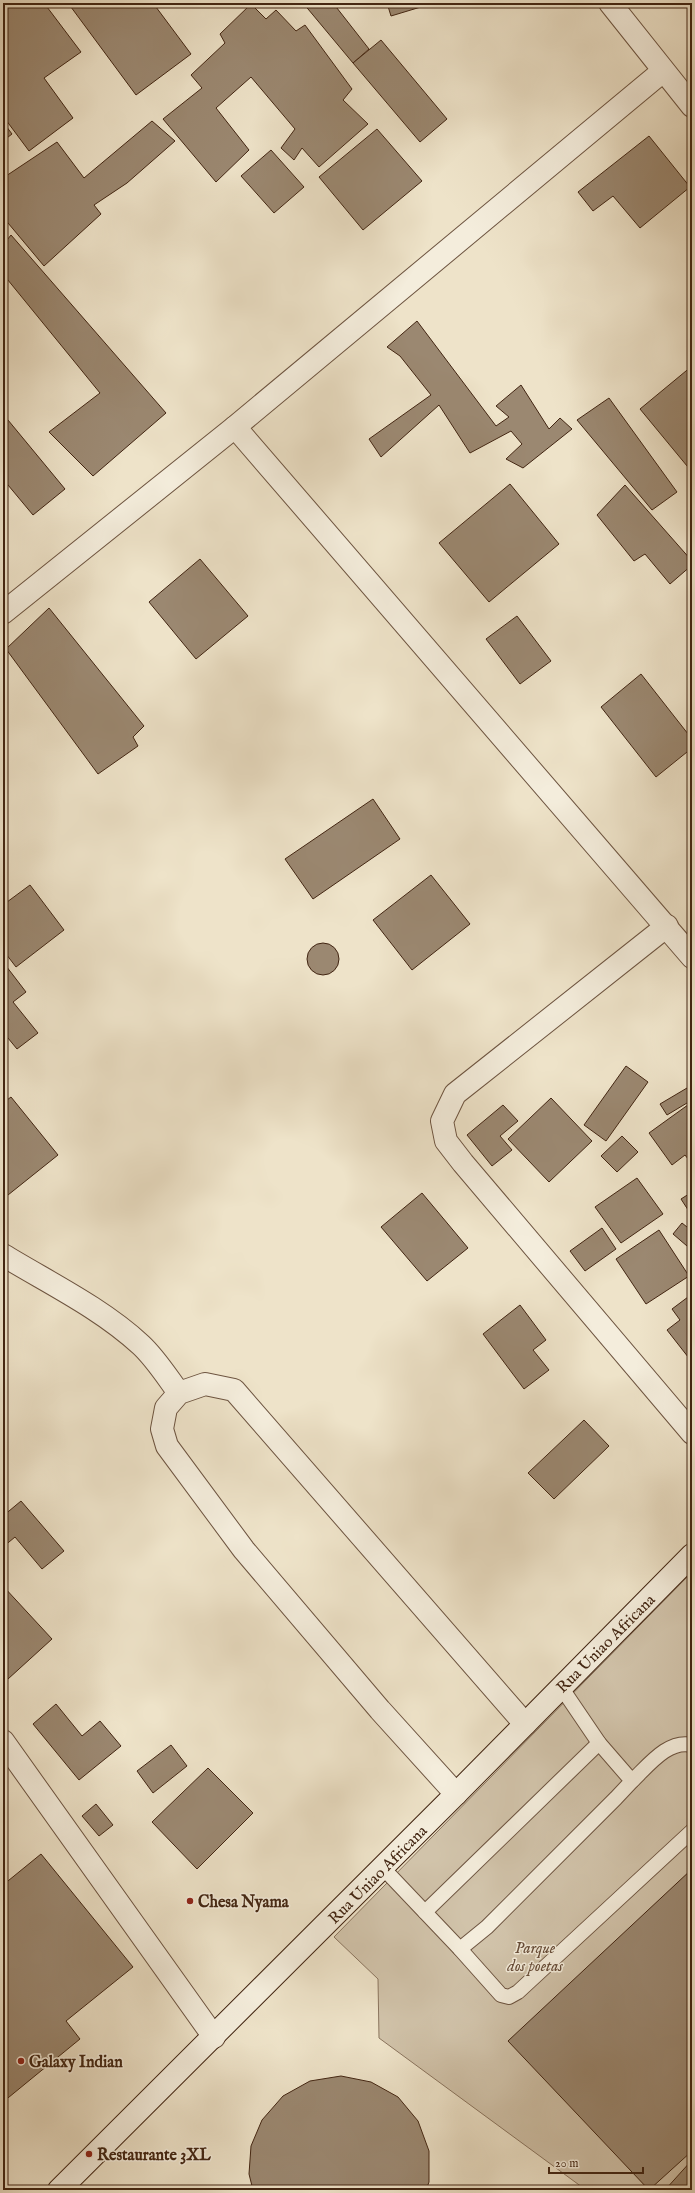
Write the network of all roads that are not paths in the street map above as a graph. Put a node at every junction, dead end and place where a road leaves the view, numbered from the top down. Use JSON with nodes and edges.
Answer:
{"nodes":[{"id":1,"x":610,"y":3,"type":"edge"},
{"id":2,"x":664,"y":71,"type":"junction"},
{"id":3,"x":692,"y":106,"type":"edge"},
{"id":4,"x":235,"y":426,"type":"junction"},
{"id":5,"x":3,"y":613,"type":"edge"},
{"id":6,"x":667,"y":926,"type":"junction"},
{"id":7,"x":692,"y":957,"type":"edge"},
{"id":8,"x":3,"y":1255,"type":"edge"},
{"id":9,"x":179,"y":1393,"type":"junction"},
{"id":10,"x":692,"y":1433,"type":"edge"},
{"id":11,"x":692,"y":1555,"type":"edge"},
{"id":12,"x":561,"y":1687,"type":"junction"},
{"id":13,"x":525,"y":1724,"type":"junction"},
{"id":14,"x":3,"y":1741,"type":"edge"},
{"id":15,"x":599,"y":1743,"type":"junction"},
{"id":16,"x":692,"y":1745,"type":"edge"},
{"id":17,"x":632,"y":1781,"type":"junction"},
{"id":18,"x":456,"y":1794,"type":"junction"},
{"id":19,"x":692,"y":1831,"type":"edge"},
{"id":20,"x":383,"y":1868,"type":"junction"},
{"id":21,"x":424,"y":1912,"type":"junction"},
{"id":22,"x":460,"y":1949,"type":"junction"},
{"id":23,"x":214,"y":2037,"type":"junction"},
{"id":24,"x":59,"y":2190,"type":"edge"}],
"edges":[{"from":1,"to":2,"type":"street"},
{"from":2,"to":3,"type":"street"},
{"from":2,"to":4,"type":"street"},
{"from":4,"to":5,"type":"street"},
{"from":4,"to":6,"type":"street"},
{"from":6,"to":7,"type":"street"},
{"from":6,"to":10,"type":"street"},
{"from":8,"to":9,"type":"street"},
{"from":9,"to":13,"type":"street"},
{"from":9,"to":18,"type":"street"},
{"from":11,"to":12,"type":"street","name":"Rua Uniao Africana"},
{"from":12,"to":13,"type":"street","name":"Rua Uniao Africana"},
{"from":12,"to":15,"type":"lane"},
{"from":13,"to":18,"type":"street","name":"Rua Uniao Africana"},
{"from":14,"to":23,"type":"street"},
{"from":15,"to":17,"type":"lane"},
{"from":15,"to":21,"type":"lane"},
{"from":16,"to":17,"type":"lane"},
{"from":17,"to":22,"type":"lane"},
{"from":18,"to":20,"type":"street","name":"Rua Uniao Africana"},
{"from":19,"to":22,"type":"lane"},
{"from":20,"to":21,"type":"lane"},
{"from":20,"to":23,"type":"street","name":"Rua Uniao Africana"},
{"from":21,"to":22,"type":"lane"},
{"from":23,"to":24,"type":"street","name":"Rua Uniao Africana"}]}
